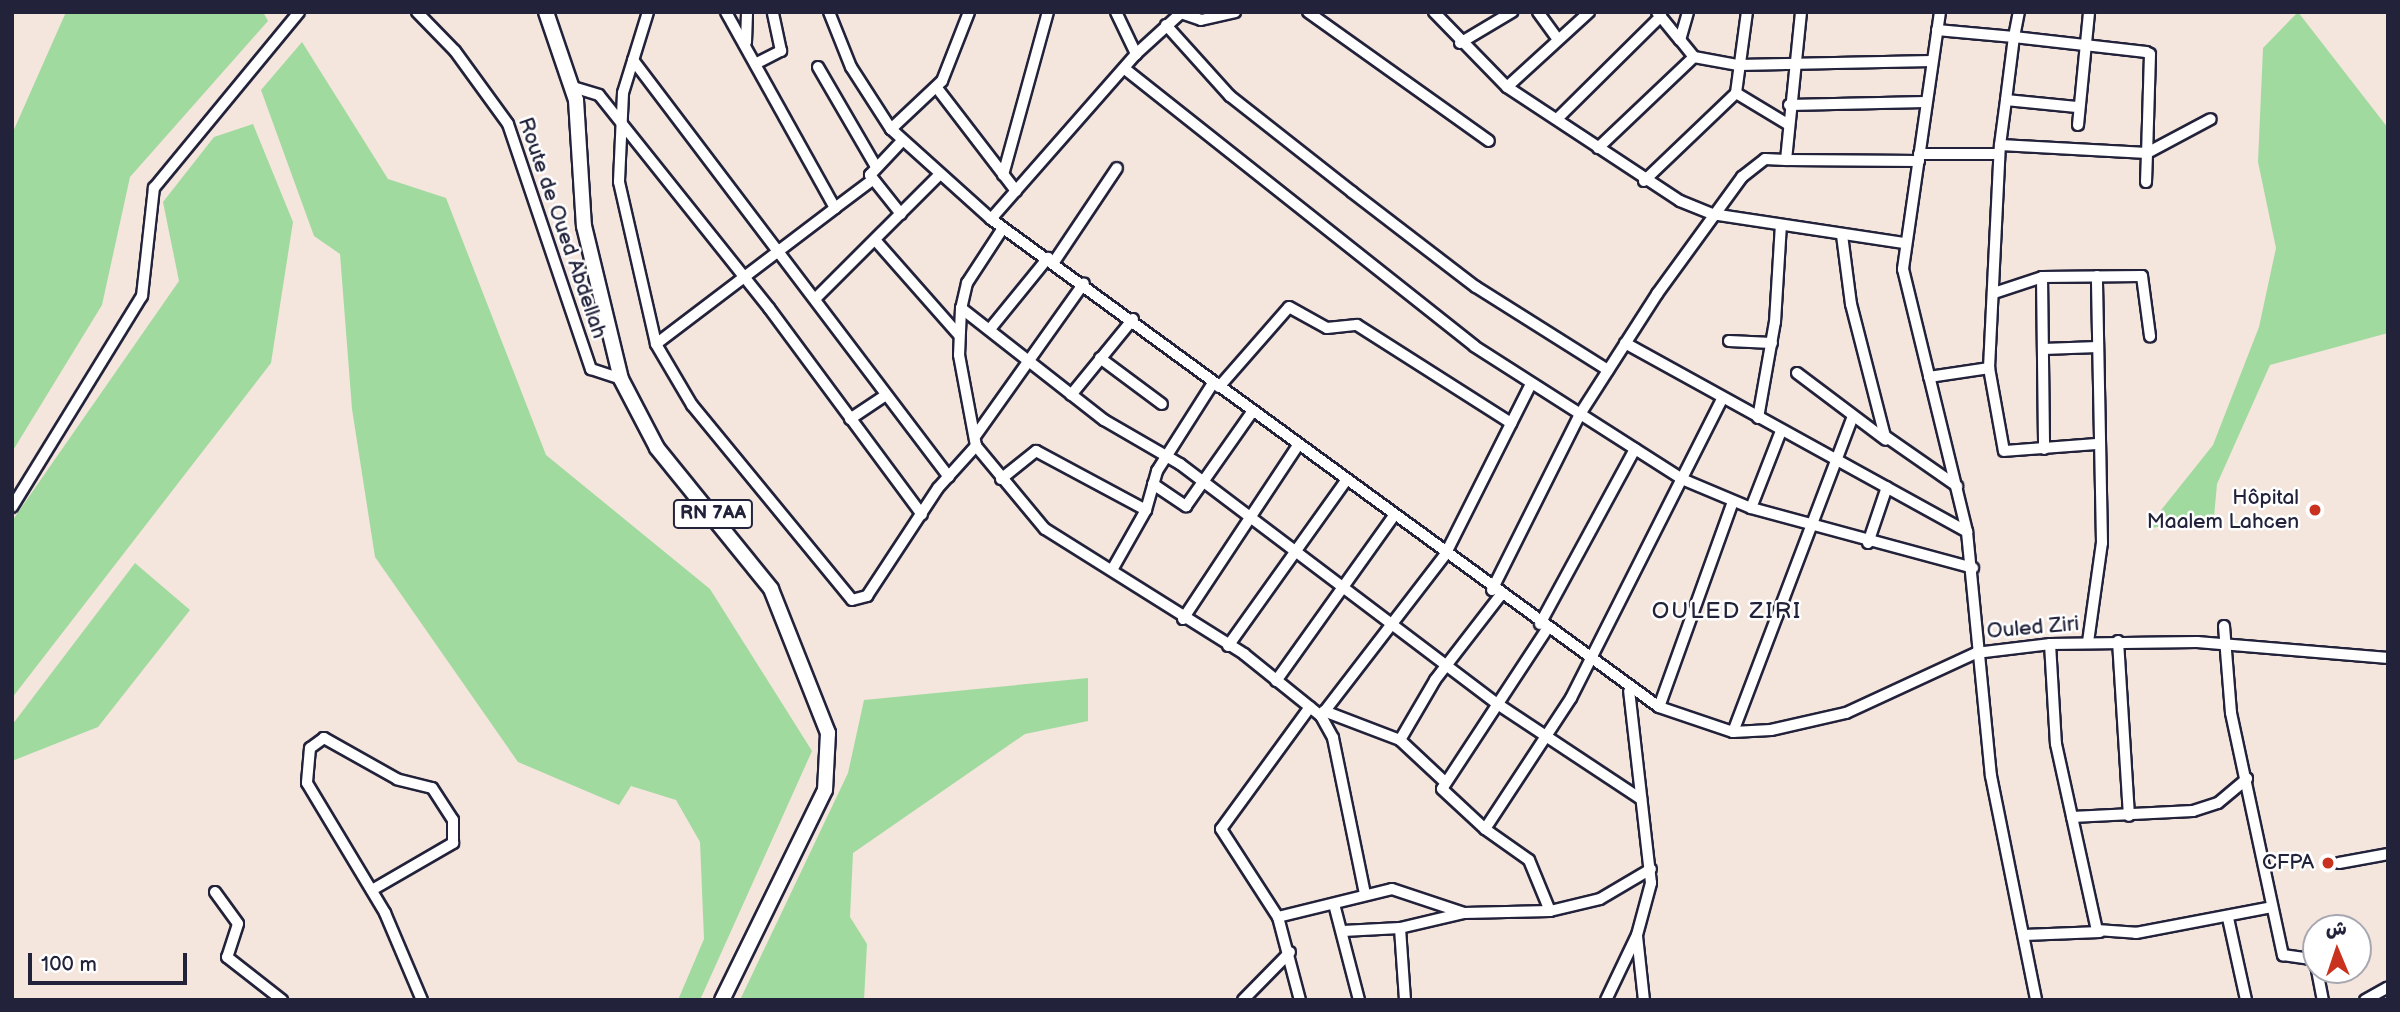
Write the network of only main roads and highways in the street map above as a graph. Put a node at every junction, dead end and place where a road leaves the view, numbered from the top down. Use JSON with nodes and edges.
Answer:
{"nodes":[{"id":1,"x":546,"y":12,"type":"edge"},
{"id":2,"x":722,"y":1000,"type":"edge"}],
"edges":[{"from":1,"to":2,"type":"main road","number":"RN 7AA"}]}
